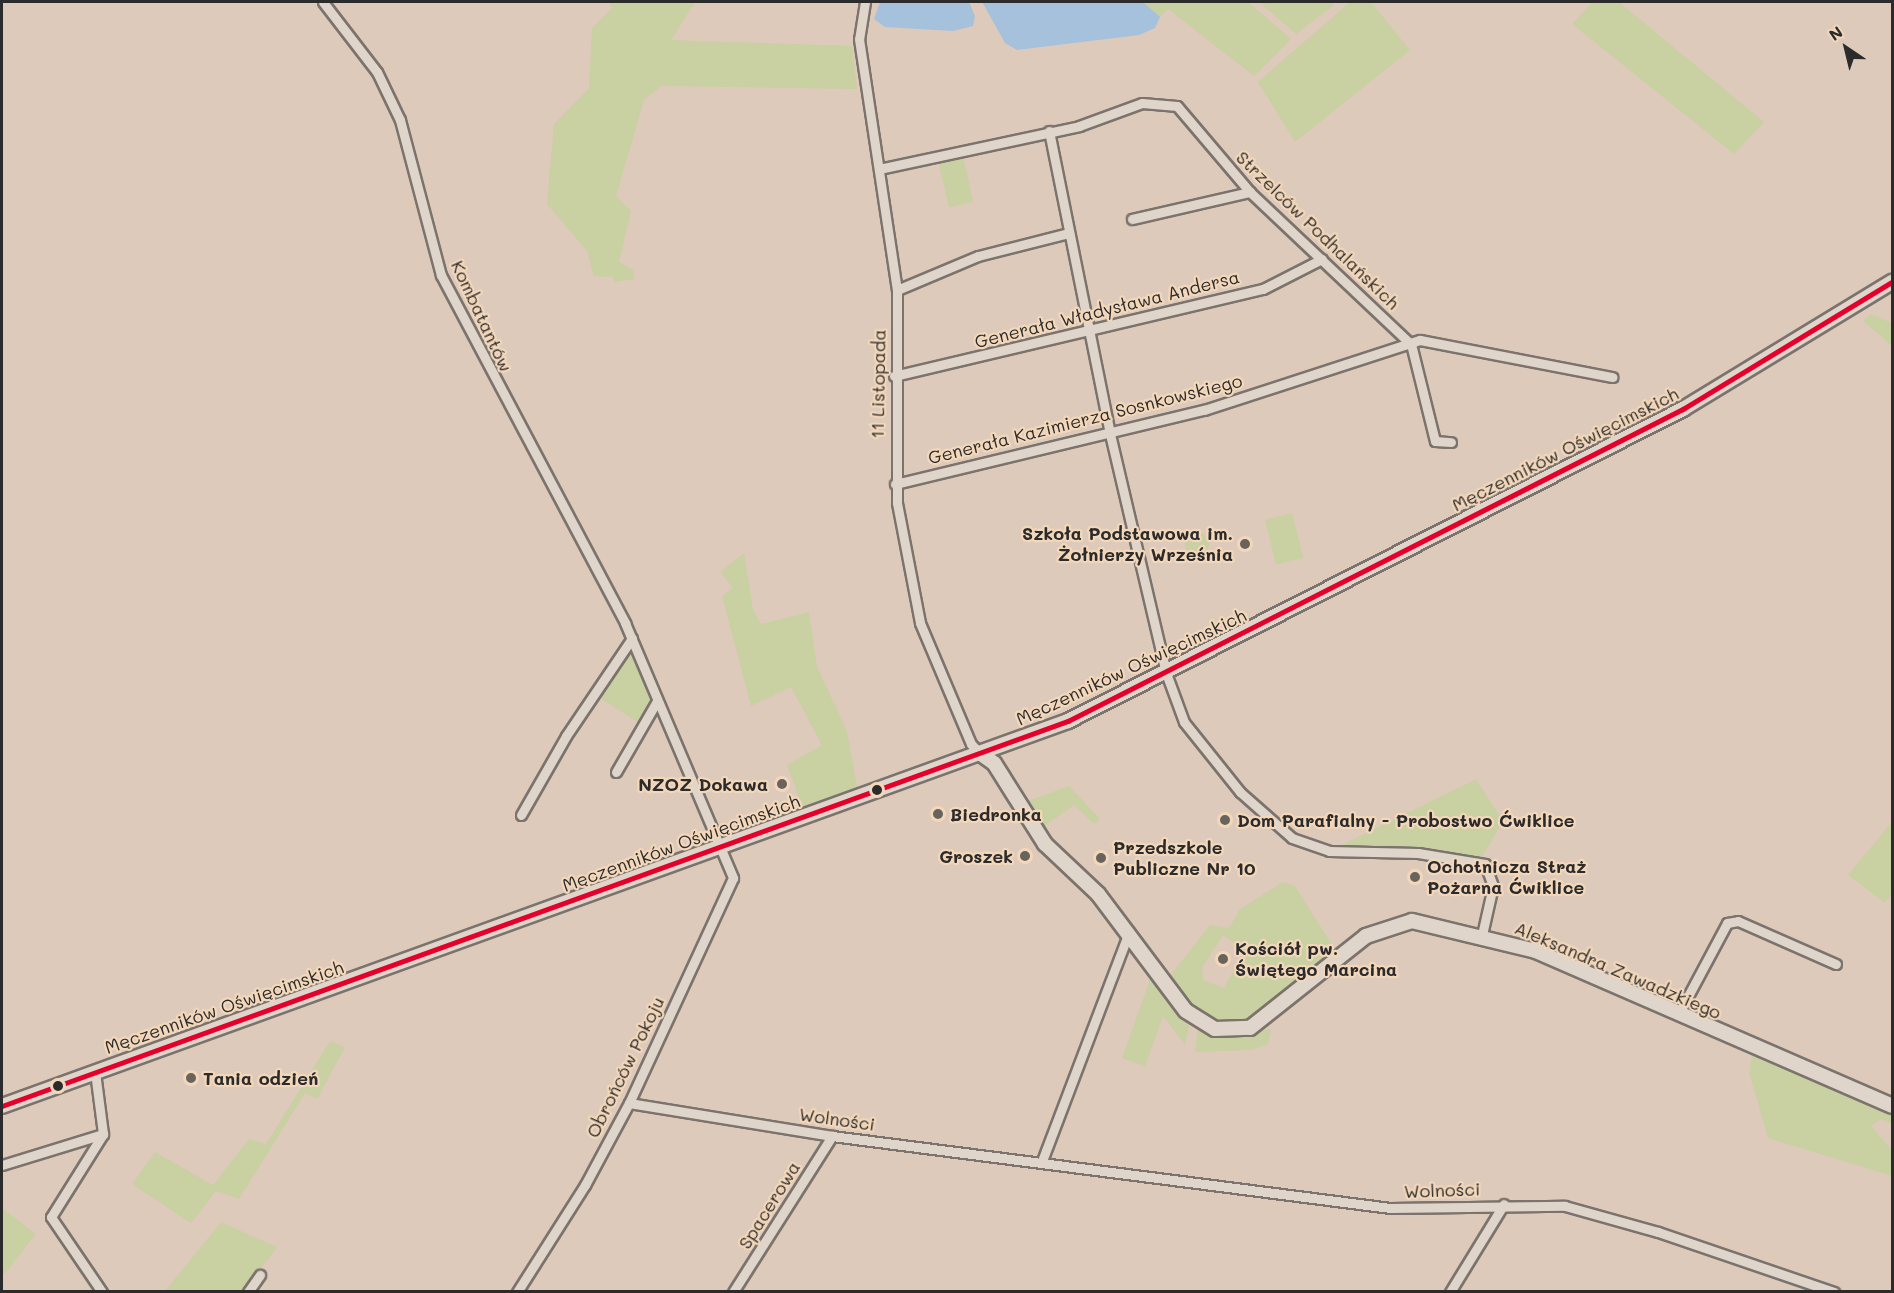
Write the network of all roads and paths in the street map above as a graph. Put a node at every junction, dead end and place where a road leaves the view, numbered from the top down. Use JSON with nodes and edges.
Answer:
{"nodes":[{"id":1,"x":323,"y":2,"type":"edge"},
{"id":2,"x":865,"y":2,"type":"edge"},
{"id":3,"x":1049,"y":131,"type":"junction"},
{"id":4,"x":879,"y":169,"type":"junction"},
{"id":5,"x":1250,"y":192,"type":"junction"},
{"id":6,"x":1132,"y":219,"type":"dead end"},
{"id":7,"x":1068,"y":233,"type":"junction"},
{"id":8,"x":1322,"y":259,"type":"junction"},
{"id":9,"x":1893,"y":282,"type":"edge"},
{"id":10,"x":897,"y":290,"type":"junction"},
{"id":11,"x":1089,"y":333,"type":"junction"},
{"id":12,"x":1411,"y":344,"type":"junction"},
{"id":13,"x":894,"y":376,"type":"junction"},
{"id":14,"x":1612,"y":377,"type":"dead end"},
{"id":15,"x":1110,"y":434,"type":"junction"},
{"id":16,"x":1451,"y":442,"type":"dead end"},
{"id":17,"x":895,"y":484,"type":"junction"},
{"id":18,"x":632,"y":638,"type":"junction"},
{"id":19,"x":1166,"y":673,"type":"junction"},
{"id":20,"x":657,"y":702,"type":"junction"},
{"id":21,"x":981,"y":754,"type":"junction"},
{"id":22,"x":616,"y":772,"type":"dead end"},
{"id":23,"x":521,"y":815,"type":"dead end"},
{"id":24,"x":721,"y":847,"type":"junction"},
{"id":25,"x":1129,"y":932,"type":"junction"},
{"id":26,"x":1482,"y":935,"type":"junction"},
{"id":27,"x":1836,"y":964,"type":"dead end"},
{"id":28,"x":1679,"y":1014,"type":"junction"},
{"id":29,"x":95,"y":1072,"type":"junction"},
{"id":30,"x":629,"y":1103,"type":"junction"},
{"id":31,"x":2,"y":1106,"type":"edge"},
{"id":32,"x":1893,"y":1106,"type":"edge"},
{"id":33,"x":103,"y":1134,"type":"junction"},
{"id":34,"x":832,"y":1136,"type":"junction"},
{"id":35,"x":1042,"y":1161,"type":"junction"},
{"id":36,"x":2,"y":1165,"type":"edge"},
{"id":37,"x":1504,"y":1204,"type":"junction"},
{"id":38,"x":260,"y":1275,"type":"dead end"},
{"id":39,"x":102,"y":1292,"type":"edge"},
{"id":40,"x":248,"y":1292,"type":"edge"},
{"id":41,"x":517,"y":1292,"type":"edge"},
{"id":42,"x":734,"y":1292,"type":"edge"},
{"id":43,"x":1450,"y":1292,"type":"edge"},
{"id":44,"x":1834,"y":1292,"type":"edge"}],
"edges":[{"from":1,"to":18,"type":"street","name":"Kombatantów"},
{"from":2,"to":4,"type":"street","name":"11 Listopada"},
{"from":3,"to":4,"type":"street","name":"Strzelców Podhalańskich"},
{"from":3,"to":5,"type":"street","name":"Strzelców Podhalańskich"},
{"from":3,"to":7,"type":"street"},
{"from":4,"to":10,"type":"street","name":"11 Listopada"},
{"from":5,"to":6,"type":"street"},
{"from":5,"to":8,"type":"street","name":"Strzelców Podhalańskich"},
{"from":7,"to":10,"type":"street"},
{"from":7,"to":11,"type":"street"},
{"from":8,"to":11,"type":"street","name":"Generała Władysława Andersa"},
{"from":8,"to":12,"type":"street","name":"Strzelców Podhalańskich"},
{"from":9,"to":19,"type":"main road","name":"Męczenników Oświęcimskich"},
{"from":10,"to":13,"type":"street","name":"11 Listopada"},
{"from":11,"to":13,"type":"street","name":"Generała Władysława Andersa"},
{"from":11,"to":15,"type":"street"},
{"from":12,"to":14,"type":"street"},
{"from":12,"to":15,"type":"street","name":"Generała Kazimierza Sosnkowskiego"},
{"from":12,"to":16,"type":"street"},
{"from":13,"to":17,"type":"street","name":"11 Listopada"},
{"from":15,"to":17,"type":"street","name":"Generała Kazimierza Sosnkowskiego"},
{"from":15,"to":19,"type":"street"},
{"from":17,"to":21,"type":"street","name":"11 Listopada"},
{"from":18,"to":20,"type":"street","name":"Kombatantów"},
{"from":18,"to":23,"type":"street"},
{"from":19,"to":21,"type":"main road","name":"Męczenników Oświęcimskich"},
{"from":19,"to":26,"type":"street"},
{"from":20,"to":22,"type":"street"},
{"from":20,"to":24,"type":"street","name":"Kombatantów"},
{"from":21,"to":24,"type":"main road","name":"Męczenników Oświęcimskich"},
{"from":21,"to":25,"type":"main road","name":"Aleksandra Zawadzkiego"},
{"from":24,"to":29,"type":"main road","name":"Męczenników Oświęcimskich"},
{"from":24,"to":30,"type":"street","name":"Obrońców Pokoju"},
{"from":25,"to":26,"type":"main road","name":"Aleksandra Zawadzkiego"},
{"from":25,"to":35,"type":"street"},
{"from":26,"to":28,"type":"main road","name":"Aleksandra Zawadzkiego"},
{"from":27,"to":28,"type":"street"},
{"from":28,"to":32,"type":"main road","name":"Aleksandra Zawadzkiego"},
{"from":29,"to":31,"type":"main road","name":"Męczenników Oświęcimskich"},
{"from":29,"to":33,"type":"street"},
{"from":30,"to":34,"type":"street","name":"Wolności"},
{"from":30,"to":41,"type":"street","name":"Obrońców Pokoju"},
{"from":33,"to":36,"type":"street"},
{"from":33,"to":39,"type":"street"},
{"from":34,"to":35,"type":"street","name":"Wolności"},
{"from":34,"to":42,"type":"street","name":"Spacerowa"},
{"from":35,"to":37,"type":"street","name":"Wolności"},
{"from":37,"to":43,"type":"street"},
{"from":37,"to":44,"type":"street","name":"Wolności"},
{"from":38,"to":40,"type":"street"}]}
